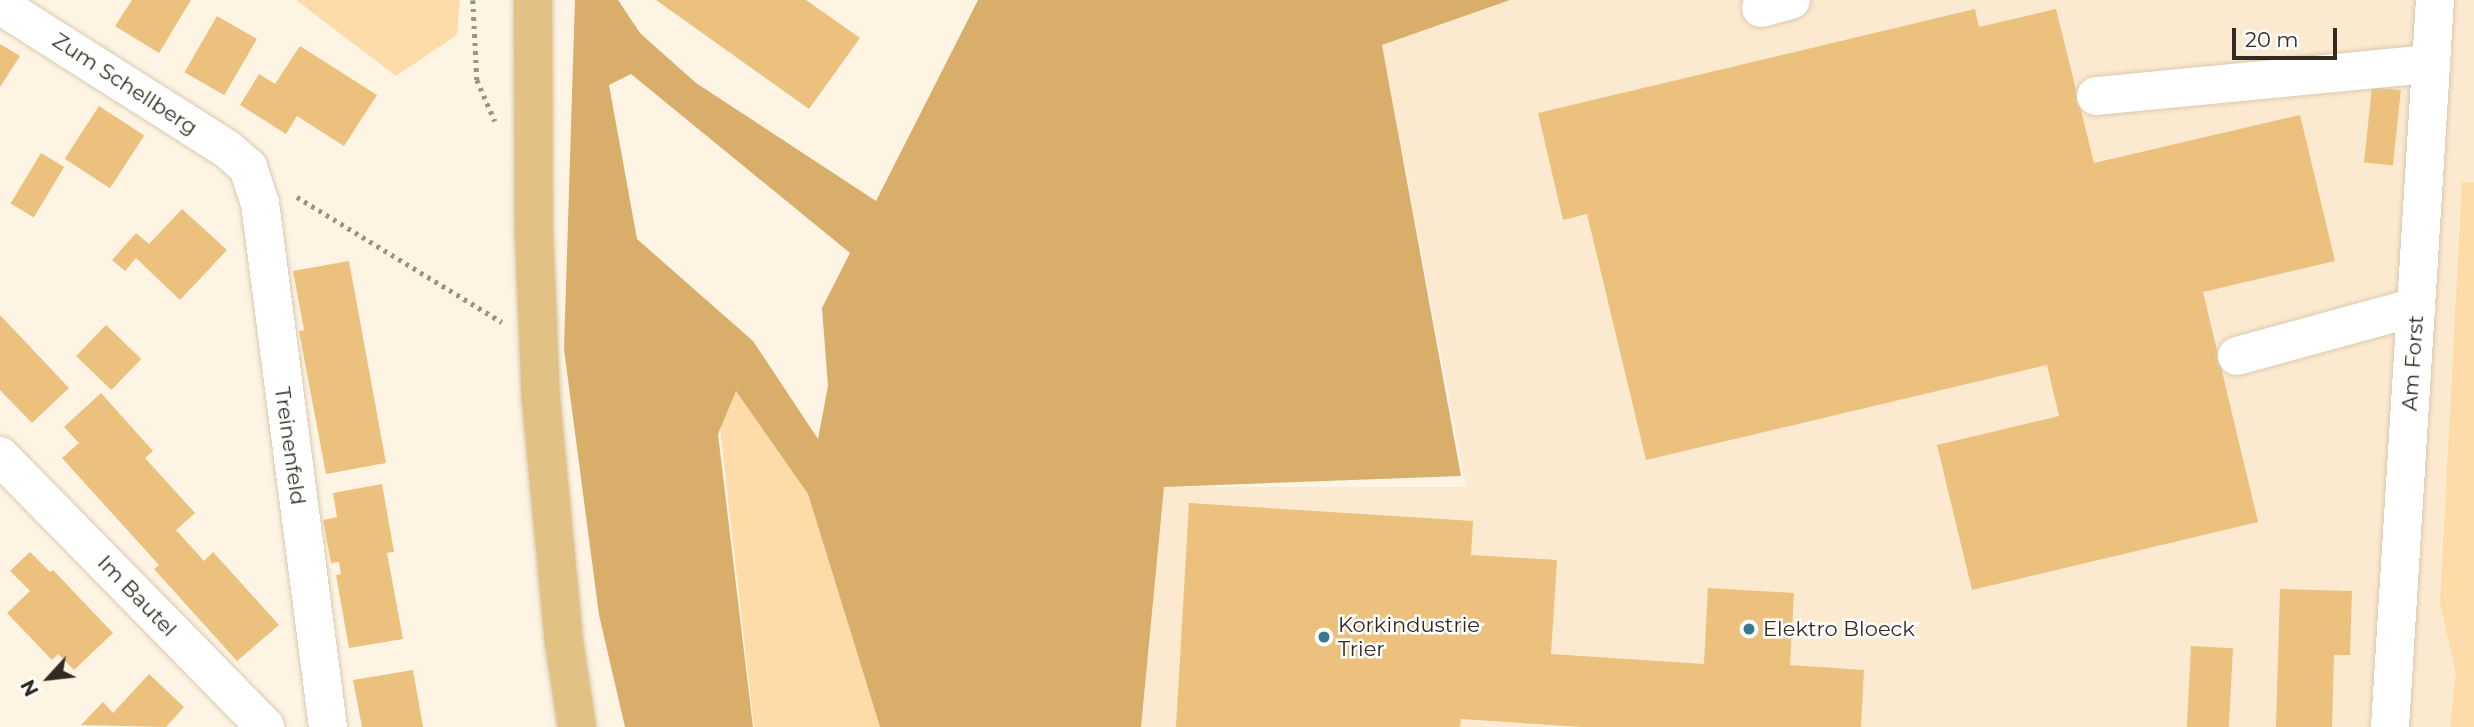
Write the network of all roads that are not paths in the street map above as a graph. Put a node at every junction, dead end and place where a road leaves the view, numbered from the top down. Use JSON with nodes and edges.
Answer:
{"nodes":[{"id":1,"x":533,"y":0,"type":"edge"},
{"id":2,"x":2435,"y":0,"type":"edge"},
{"id":3,"x":0,"y":5,"type":"edge"},
{"id":4,"x":2431,"y":64,"type":"junction"},
{"id":5,"x":2096,"y":96,"type":"dead end"},
{"id":6,"x":248,"y":167,"type":"joint"},
{"id":7,"x":2416,"y":307,"type":"junction"},
{"id":8,"x":2236,"y":356,"type":"dead end"},
{"id":9,"x":3,"y":465,"type":"edge"},
{"id":10,"x":265,"y":727,"type":"edge"},
{"id":11,"x":328,"y":727,"type":"edge"},
{"id":12,"x":577,"y":727,"type":"edge"},
{"id":13,"x":2390,"y":727,"type":"edge"}],
"edges":[{"from":1,"to":12,"type":"main road"},
{"from":2,"to":4,"type":"street","name":"Am Forst"},
{"from":3,"to":6,"type":"street","name":"Zum Schellberg"},
{"from":4,"to":5,"type":"street"},
{"from":4,"to":7,"type":"street","name":"Am Forst"},
{"from":6,"to":11,"type":"street","name":"Treinenfeld"},
{"from":7,"to":8,"type":"street"},
{"from":7,"to":13,"type":"street","name":"Am Forst"},
{"from":9,"to":10,"type":"street","name":"Im Bautel"}]}
